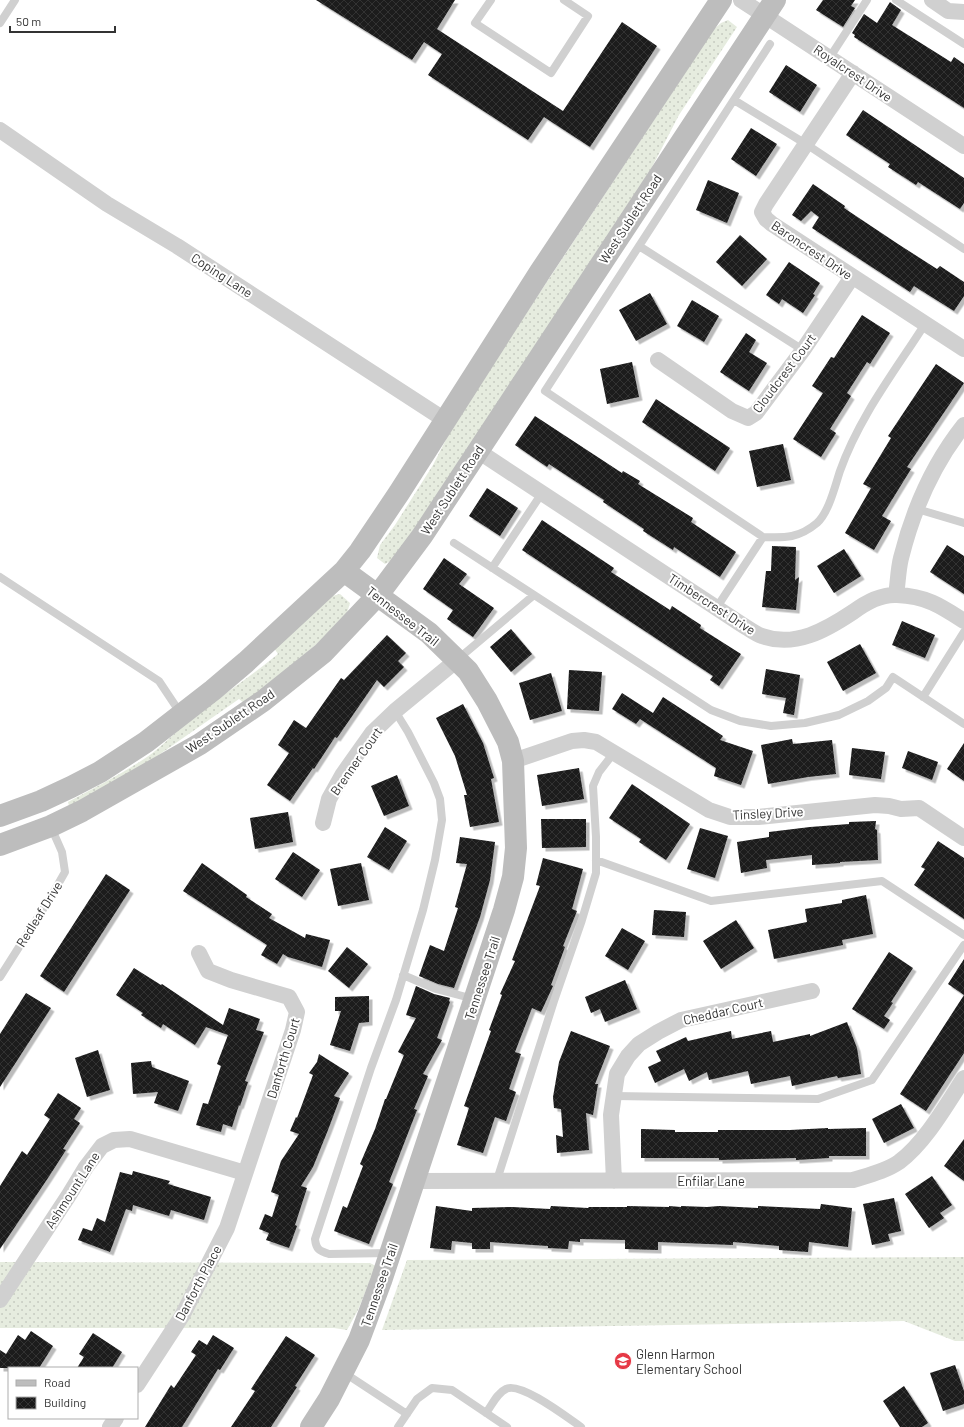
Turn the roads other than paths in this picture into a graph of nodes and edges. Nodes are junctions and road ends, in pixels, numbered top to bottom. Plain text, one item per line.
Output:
1 (15, 0) edge
2 (490, 0) edge
3 (564, 0) edge
4 (721, 0) edge
5 (741, 0) edge
6 (867, 0) edge
7 (896, 0) edge
8 (932, 0) edge
9 (959, 0) edge
10 (964, 5) edge
11 (770, 8) edge
12 (964, 12) edge
13 (0, 23) edge
14 (770, 44) dead end
15 (964, 44) edge
16 (830, 57) junction
17 (853, 73) junction
18 (734, 100) junction
19 (0, 130) edge
20 (806, 144) junction
21 (964, 146) edge
22 (639, 246) junction
23 (964, 249) edge
24 (852, 277) junction
25 (925, 324) junction
26 (964, 349) edge
27 (803, 350) junction
28 (658, 360) dead end
29 (445, 420) junction
30 (964, 425) edge
31 (478, 451) junction
32 (542, 493) junction
33 (917, 509) junction
34 (964, 523) edge
35 (763, 536) junction
36 (454, 543) dead end
37 (492, 568) junction
38 (344, 571) junction
39 (0, 577) edge
40 (378, 595) junction
41 (896, 595) junction
42 (534, 596) junction
43 (717, 607) junction
44 (964, 621) edge
45 (964, 632) edge
46 (457, 660) junction
47 (923, 697) junction
48 (395, 711) junction
49 (181, 715) junction
50 (964, 724) edge
51 (613, 754) junction
52 (513, 761) junction
53 (42, 801) junction
54 (0, 816) edge
55 (323, 823) dead end
56 (51, 826) junction
57 (964, 838) edge
58 (0, 845) edge
59 (596, 860) junction
60 (964, 935) edge
61 (964, 945) edge
62 (199, 953) dead end
63 (1, 973) edge
64 (403, 975) junction
65 (812, 991) dead end
66 (474, 999) junction
67 (964, 1078) edge
68 (614, 1096) junction
69 (245, 1173) junction
70 (497, 1180) junction
71 (414, 1181) junction
72 (614, 1181) junction
73 (390, 1253) junction
74 (0, 1300) edge
75 (343, 1372) junction
76 (138, 1383) edge
77 (486, 1413) junction
78 (407, 1414) junction
79 (311, 1427) edge
80 (398, 1427) edge
81 (507, 1427) edge
82 (581, 1427) edge

1 - 13 lane
2 - 3 lane
4 - 29 main road
5 - 11 street, Royalcrest Drive
6 - 16 lane
7 - 15 lane
8 - 12 street
9 - 10 street
11 - 16 street, Royalcrest Drive
11 - 31 main road, West Sublett Road
14 - 18 lane
16 - 17 street, Royalcrest Drive
17 - 20 street, Baroncrest Drive
17 - 21 street, Royalcrest Drive
18 - 20 lane
18 - 22 lane
19 - 29 street, Coping Lane
20 - 23 lane
20 - 24 street, Baroncrest Drive
22 - 27 lane
22 - 35 lane
24 - 25 street, Baroncrest Drive
24 - 27 street, Cloudcrest Court
25 - 26 street, Baroncrest Drive
25 - 35 lane
27 - 28 street, Cloudcrest Court
29 - 38 main road
30 - 33 street
31 - 32 street, Timbercrest Drive
31 - 40 main road, West Sublett Road
32 - 37 lane
32 - 43 street, Timbercrest Drive
33 - 34 lane
33 - 41 street
35 - 43 lane
36 - 37 lane
37 - 42 lane
38 - 40 main road, Tennessee Trail
38 - 49 main road
39 - 49 lane
40 - 46 main road, Tennessee Trail
40 - 56 main road, West Sublett Road
41 - 43 street, Timbercrest Drive
41 - 44 street, Timbercrest Drive
42 - 46 lane
42 - 47 lane
45 - 47 lane
46 - 48 street, Brenner Court
46 - 52 main road, Tennessee Trail
47 - 50 lane
48 - 55 street, Brenner Court
48 - 64 lane
49 - 53 main road
51 - 52 street, Tinsley Drive
51 - 57 street, Tinsley Drive
51 - 59 lane
52 - 66 main road, Tennessee Trail
53 - 54 main road
53 - 56 main road
56 - 58 main road, West Sublett Road
56 - 63 lane, Redleaf Drive
59 - 60 lane
59 - 70 lane
61 - 68 lane
62 - 69 street, Danforth Court
64 - 66 lane
64 - 73 lane
65 - 68 street, Cheddar Court
66 - 71 main road, Tennessee Trail
67 - 72 street, Enfilar Lane
68 - 72 street, Cheddar Court
69 - 74 street, Ashmount Lane
69 - 76 street, Danforth Place
70 - 71 street, Enfilar Lane
70 - 72 street, Enfilar Lane
71 - 73 main road, Tennessee Trail
73 - 75 main road, Tennessee Trail
75 - 78 lane
75 - 79 main road, Tennessee Trail
77 - 78 lane
77 - 81 lane
77 - 82 lane
78 - 80 lane

